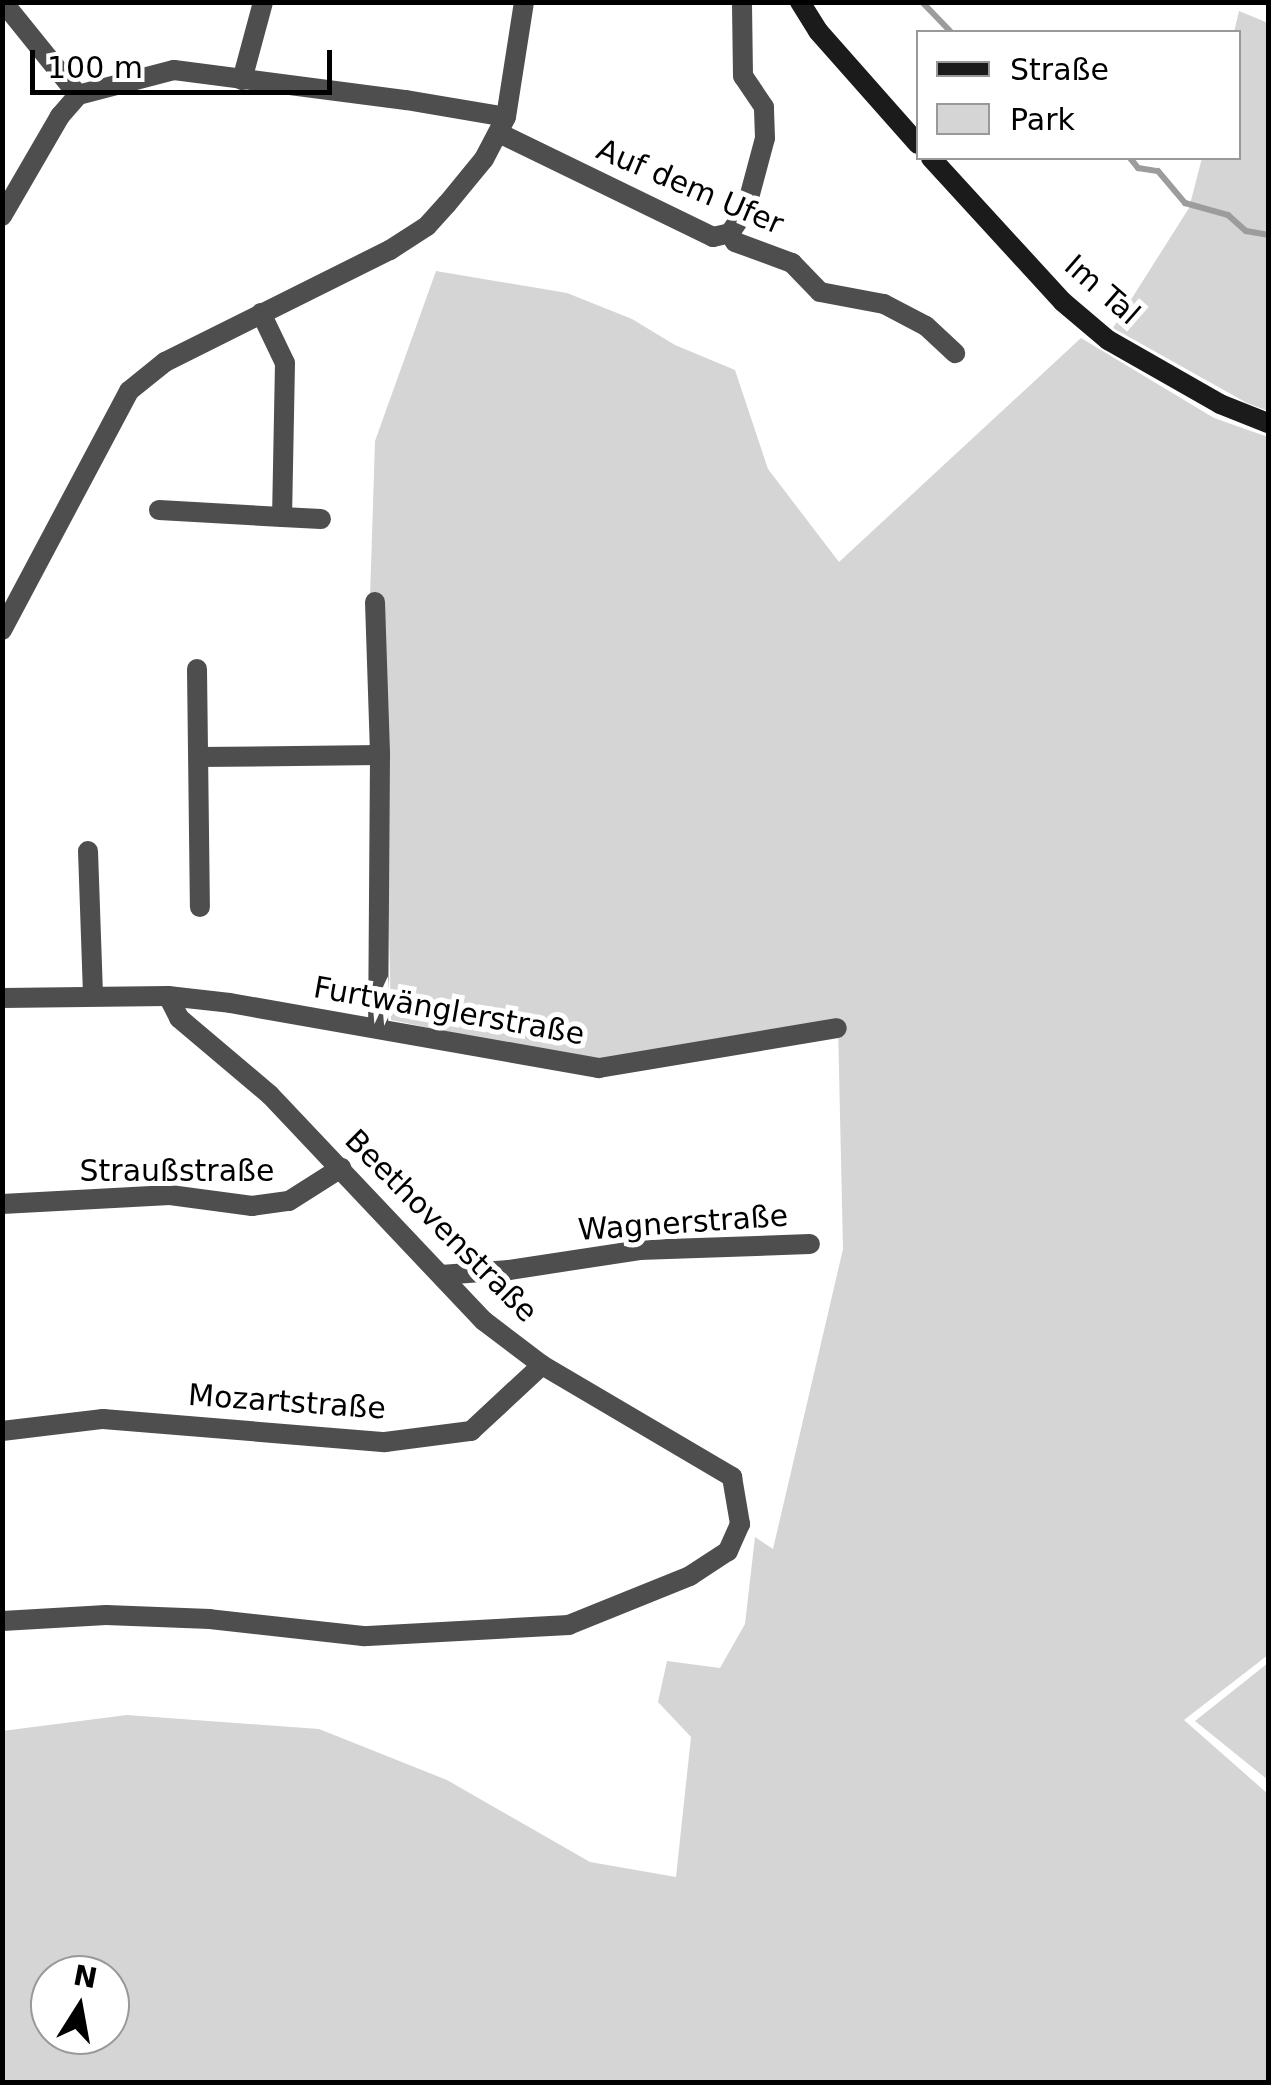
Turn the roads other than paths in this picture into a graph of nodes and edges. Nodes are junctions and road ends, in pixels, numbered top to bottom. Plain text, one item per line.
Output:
1 (3, 2) edge
2 (263, 2) edge
3 (524, 2) edge
4 (742, 2) edge
5 (800, 2) edge
6 (242, 80) junction
7 (78, 95) junction
8 (502, 125) junction
9 (916, 142) edge
10 (933, 160) edge
11 (2, 216) edge
12 (730, 233) junction
13 (261, 313) junction
14 (955, 353) dead end
15 (1268, 422) edge
16 (159, 510) dead end
17 (282, 517) junction
18 (321, 519) dead end
19 (375, 602) dead end
20 (2, 630) edge
21 (197, 669) dead end
22 (380, 755) junction
23 (200, 758) junction
24 (88, 851) dead end
25 (200, 906) dead end
26 (92, 995) junction
27 (168, 996) junction
28 (2, 998) edge
29 (378, 1028) junction
30 (837, 1028) dead end
31 (342, 1168) junction
32 (2, 1204) edge
33 (810, 1244) dead end
34 (441, 1275) junction
35 (542, 1365) junction
36 (2, 1431) edge
37 (2, 1621) edge

1 - 7 street
2 - 6 street
3 - 8 street
4 - 12 street
5 - 9 main road
6 - 7 street, Auf dem Ufer
6 - 8 street, Auf dem Ufer
7 - 11 street
8 - 12 street, Auf dem Ufer
8 - 13 street
10 - 15 main road, Im Tal
12 - 14 street, Auf dem Ufer
13 - 17 street
13 - 20 street
16 - 17 street
17 - 18 street
19 - 22 street
21 - 23 street
22 - 23 street
22 - 29 street
23 - 25 street
24 - 26 street
26 - 27 street
26 - 28 street
27 - 29 street, Furtwänglerstraße
27 - 31 street, Beethovenstraße
29 - 30 street, Furtwänglerstraße
31 - 32 street, Straußstraße
31 - 34 street, Beethovenstraße
33 - 34 street, Wagnerstraße
34 - 35 street, Beethovenstraße
35 - 36 street, Mozartstraße
35 - 37 street, Beethovenstraße

